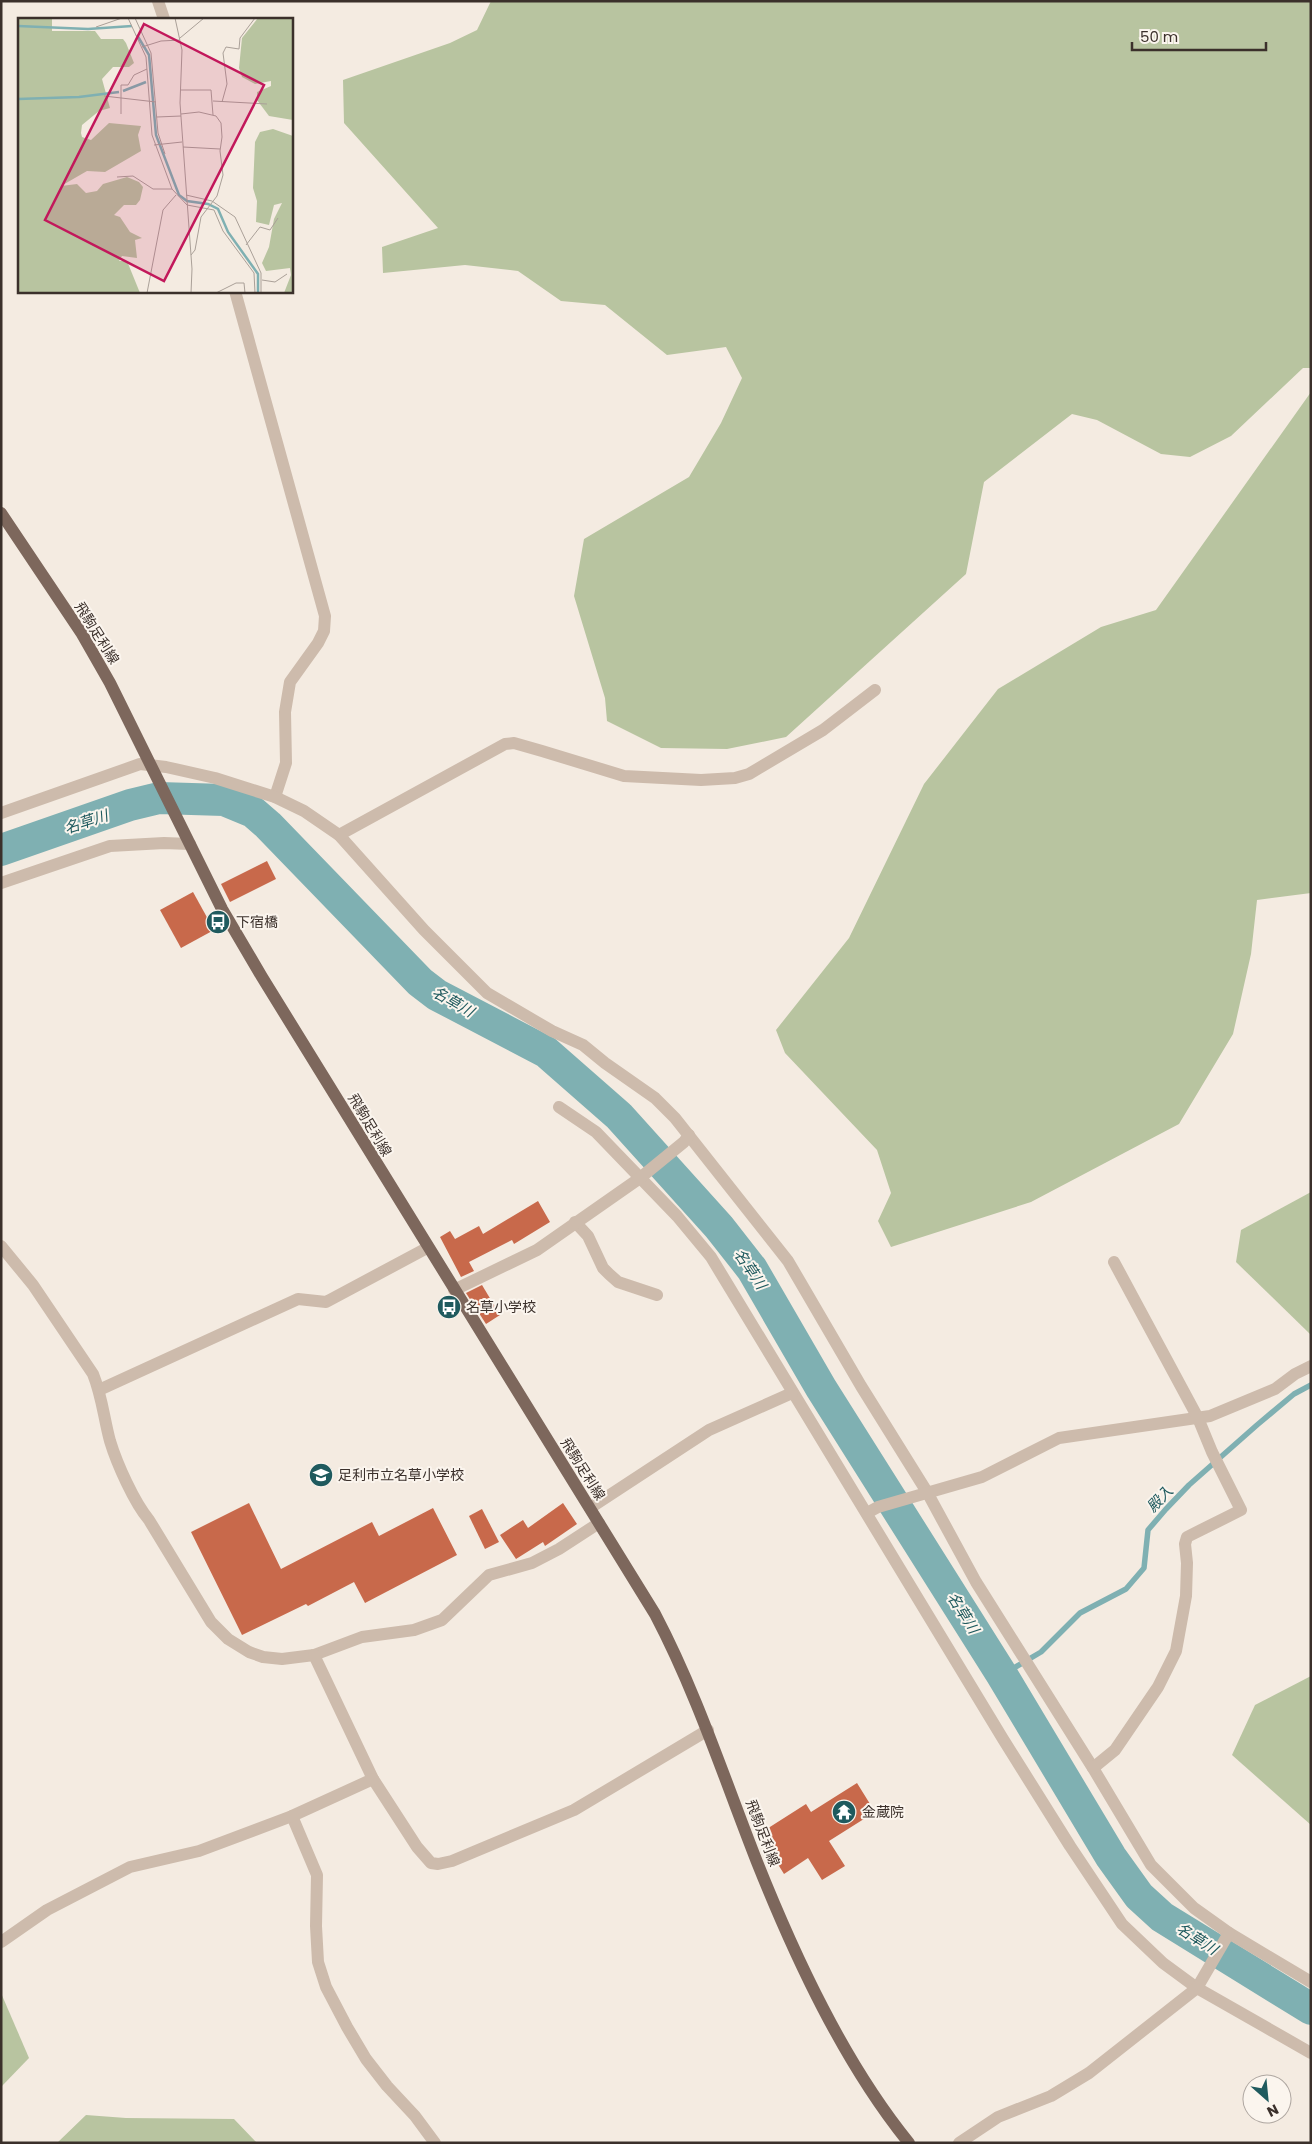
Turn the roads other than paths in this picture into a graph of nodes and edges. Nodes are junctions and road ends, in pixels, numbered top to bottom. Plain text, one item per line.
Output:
1 (158, 1) edge
2 (164, 18) edge
3 (236, 292) edge
4 (1, 513) edge
5 (875, 690) dead end
6 (153, 770) junction
7 (274, 797) junction
8 (1, 813) edge
9 (338, 835) junction
10 (187, 839) junction
11 (1, 884) edge
12 (559, 1106) dead end
13 (687, 1139) junction
14 (644, 1175) junction
15 (575, 1222) junction
16 (1, 1246) edge
17 (427, 1248) junction
18 (1114, 1262) dead end
19 (454, 1290) junction
20 (657, 1295) dead end
21 (1311, 1366) edge
22 (99, 1390) junction
23 (792, 1393) junction
24 (1198, 1418) junction
25 (921, 1495) junction
26 (590, 1508) junction
27 (873, 1510) junction
28 (599, 1523) junction
29 (314, 1655) junction
30 (708, 1730) junction
31 (1093, 1768) junction
32 (373, 1779) junction
33 (292, 1816) junction
34 (1228, 1935) junction
35 (1, 1942) edge
36 (1311, 1982) edge
37 (1199, 1985) junction
38 (1311, 2053) edge
39 (435, 2143) edge
40 (909, 2143) edge
41 (958, 2143) edge

1 - 2 street
3 - 7 street
4 - 6 main road, 飛駒足利線
5 - 9 street
6 - 7 street
6 - 8 street
6 - 10 main road
7 - 9 street
9 - 13 street
10 - 11 street
10 - 17 main road, 飛駒足利線
12 - 14 street
13 - 14 street
13 - 25 street
14 - 15 street
14 - 23 street
15 - 19 street
15 - 20 street
16 - 22 street
17 - 19 main road, 飛駒足利線
17 - 22 street
18 - 24 street
19 - 26 main road, 飛駒足利線
21 - 24 street
22 - 29 street
23 - 26 street
23 - 27 street
24 - 25 street
24 - 31 street
25 - 27 street
25 - 31 street
26 - 28 main road, 飛駒足利線
27 - 37 street
28 - 29 street
28 - 30 main road, 飛駒足利線
29 - 32 street
30 - 32 street
30 - 40 main road, 飛駒足利線
31 - 34 street
32 - 33 street
33 - 35 street
33 - 39 street
34 - 36 street
34 - 37 street
37 - 38 street
37 - 41 street

